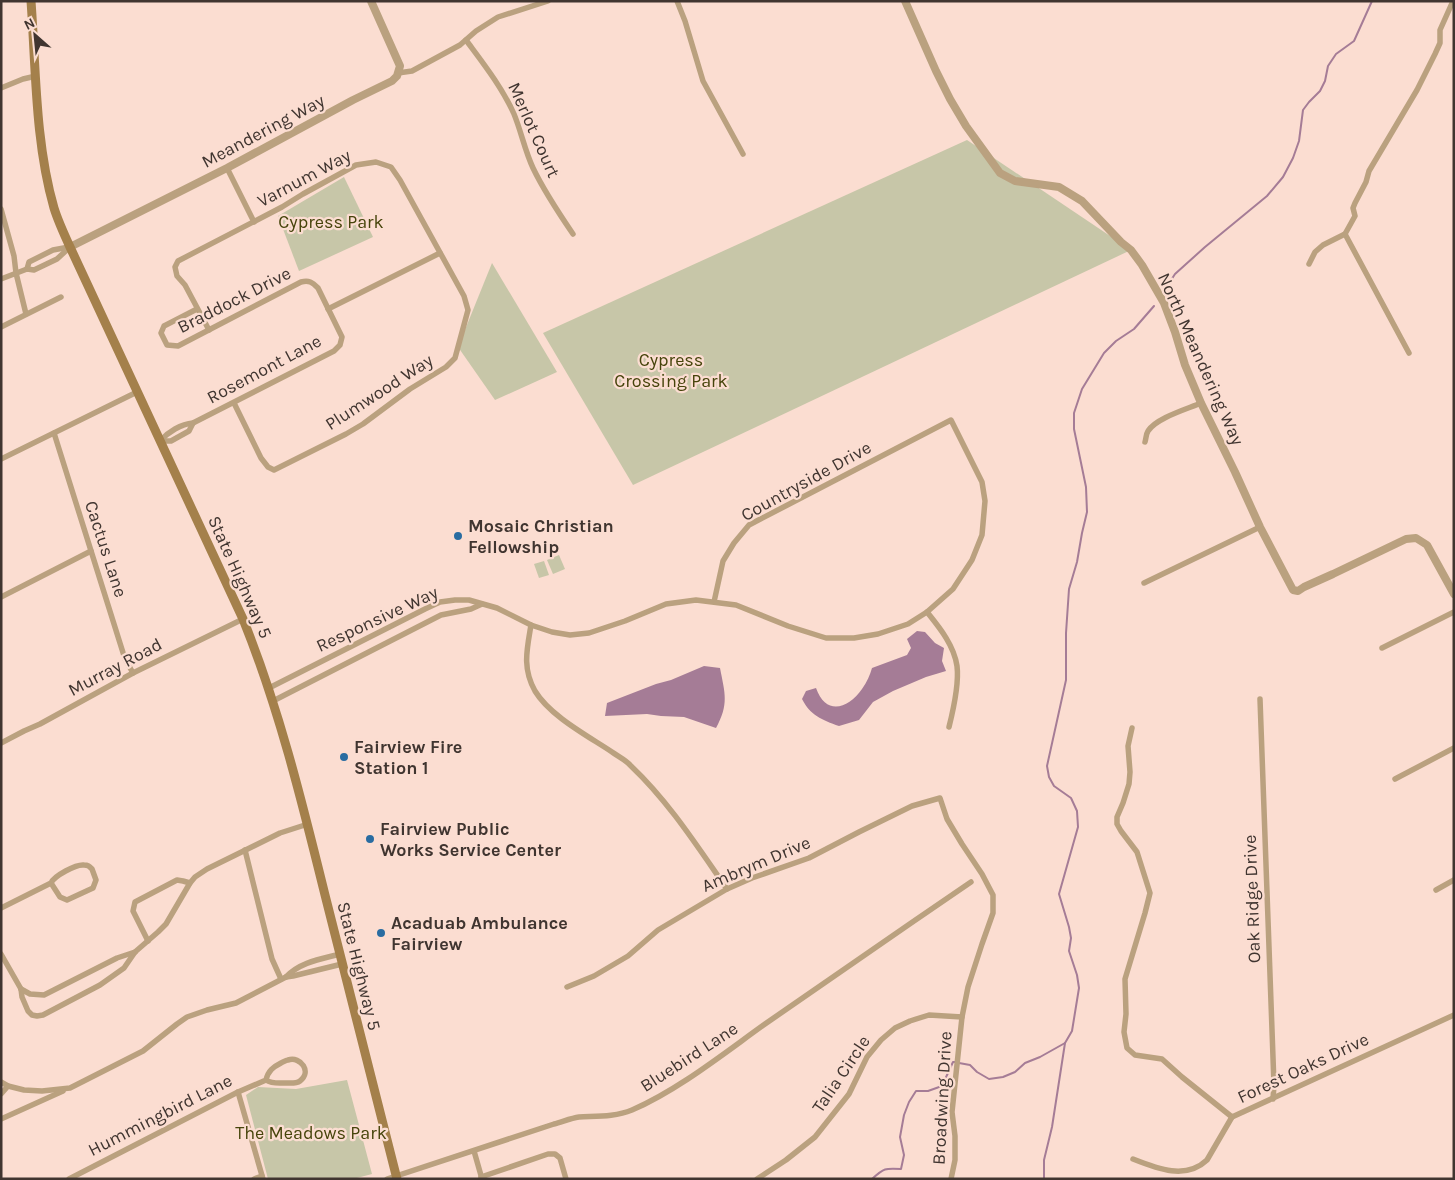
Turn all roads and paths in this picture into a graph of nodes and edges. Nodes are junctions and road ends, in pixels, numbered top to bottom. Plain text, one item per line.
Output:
1 (31, 1) edge
2 (371, 1) edge
3 (548, 1) edge
4 (677, 1) edge
5 (904, 1) edge
6 (1453, 1) edge
7 (466, 40) junction
8 (398, 73) junction
9 (36, 76) junction
10 (1, 88) edge
11 (743, 154) dead end
12 (227, 168) junction
13 (1, 210) edge
14 (254, 222) junction
15 (573, 234) dead end
16 (1345, 234) junction
17 (70, 247) junction
18 (440, 253) junction
19 (1309, 264) dead end
20 (27, 269) junction
21 (16, 273) junction
22 (1, 279) edge
23 (61, 297) dead end
24 (197, 309) junction
25 (328, 309) junction
26 (26, 314) junction
27 (1, 327) edge
28 (209, 330) junction
29 (1409, 353) dead end
30 (137, 392) junction
31 (234, 403) junction
32 (1201, 403) junction
33 (54, 433) junction
34 (160, 441) junction
35 (1145, 442) dead end
36 (1, 460) edge
37 (1260, 527) junction
38 (91, 551) junction
39 (1144, 583) dead end
40 (1454, 594) edge
41 (1, 597) edge
42 (714, 602) junction
43 (482, 604) junction
44 (927, 612) junction
45 (1454, 612) edge
46 (243, 619) junction
47 (531, 625) junction
48 (1382, 648) dead end
49 (133, 673) junction
50 (269, 688) junction
51 (1260, 699) dead end
52 (273, 701) junction
53 (949, 727) dead end
54 (1132, 728) dead end
55 (1, 744) edge
56 (1454, 748) edge
57 (1395, 778) dead end
58 (940, 798) joint
59 (308, 824) junction
60 (245, 850) junction
61 (1454, 880) edge
62 (971, 882) dead end
63 (51, 883) junction
64 (190, 883) junction
65 (727, 889) junction
66 (1436, 890) dead end
67 (1, 908) edge
68 (148, 942) junction
69 (135, 952) junction
70 (1, 954) edge
71 (340, 954) junction
72 (342, 964) junction
73 (283, 978) junction
74 (567, 987) dead end
75 (21, 989) junction
76 (1454, 1014) edge
77 (962, 1017) junction
78 (266, 1080) junction
79 (1, 1082) edge
80 (8, 1086) junction
81 (70, 1088) junction
82 (238, 1092) junction
83 (1, 1094) edge
84 (1272, 1099) junction
85 (1232, 1117) junction
86 (1, 1118) edge
87 (474, 1151) junction
88 (1133, 1159) dead end
89 (263, 1177) edge
90 (393, 1178) edge
91 (482, 1178) edge
92 (69, 1179) edge
93 (254, 1179) edge
94 (566, 1179) edge
95 (758, 1179) edge
96 (951, 1179) edge

1 - 9 main road, State Highway 5
2 - 8 street
3 - 7 street
4 - 11 street
5 - 32 street, North Meandering Way
6 - 16 street
7 - 8 street
7 - 15 street, Merlot Court
8 - 12 street, Meandering Way
9 - 10 street
9 - 17 main road, State Highway 5
12 - 14 street
12 - 17 street, Meandering Way
13 - 21 street
14 - 18 street, Varnum Way
14 - 24 street, Varnum Way
16 - 19 street
16 - 29 street
17 - 20 street
17 - 20 street
17 - 30 main road, State Highway 5
18 - 25 street
18 - 31 street, Plumwood Way
20 - 21 street
21 - 22 street
21 - 26 street
23 - 26 street
24 - 28 street
24 - 28 street, Braddock Drive
25 - 28 street, Braddock Drive
25 - 31 street, Rosemont Lane
26 - 27 street
30 - 33 street
30 - 34 main road, State Highway 5
31 - 34 street, Rosemont Lane
32 - 35 street
32 - 37 street, North Meandering Way
33 - 36 street
33 - 38 street, Cactus Lane
34 - 46 main road, State Highway 5
37 - 39 street
37 - 40 street, North Meandering Way
38 - 41 street
38 - 49 street, Cactus Lane
42 - 44 street
42 - 44 street, Countryside Drive
42 - 47 street
43 - 47 street
43 - 50 street, Responsive Way
43 - 52 street, Responsive Way
44 - 53 street
45 - 48 street
46 - 49 street, Murray Road
46 - 50 main road, State Highway 5
47 - 65 street
49 - 55 street, Murray Road
50 - 52 main road, State Highway 5
51 - 84 street, Oak Ridge Drive
52 - 59 main road, State Highway 5
54 - 85 street, Forest Oaks Drive
56 - 57 street
58 - 65 street, Ambrym Drive
58 - 77 street, Broadwing Drive
59 - 60 street
59 - 71 main road, State Highway 5
60 - 64 street
60 - 73 street
61 - 66 street
62 - 87 street, Bluebird Lane
63 - 63 street
63 - 67 street
64 - 68 street
64 - 68 street
65 - 74 street, Ambrym Drive
68 - 69 street
69 - 75 street
69 - 75 street
70 - 75 street
71 - 72 main road, State Highway 5
71 - 73 street
72 - 73 street
72 - 90 main road, State Highway 5
73 - 81 street
76 - 84 street, Forest Oaks Drive
77 - 95 street, Talia Circle
77 - 96 street, Broadwing Drive
78 - 78 street, Hummingbird Lane
78 - 82 street, Hummingbird Lane
79 - 80 street
80 - 81 street
80 - 83 street
81 - 86 street
82 - 89 street
82 - 92 street, Hummingbird Lane
84 - 85 street, Forest Oaks Drive
85 - 88 street
87 - 90 street, Bluebird Lane
87 - 91 street
89 - 93 street
91 - 94 street

